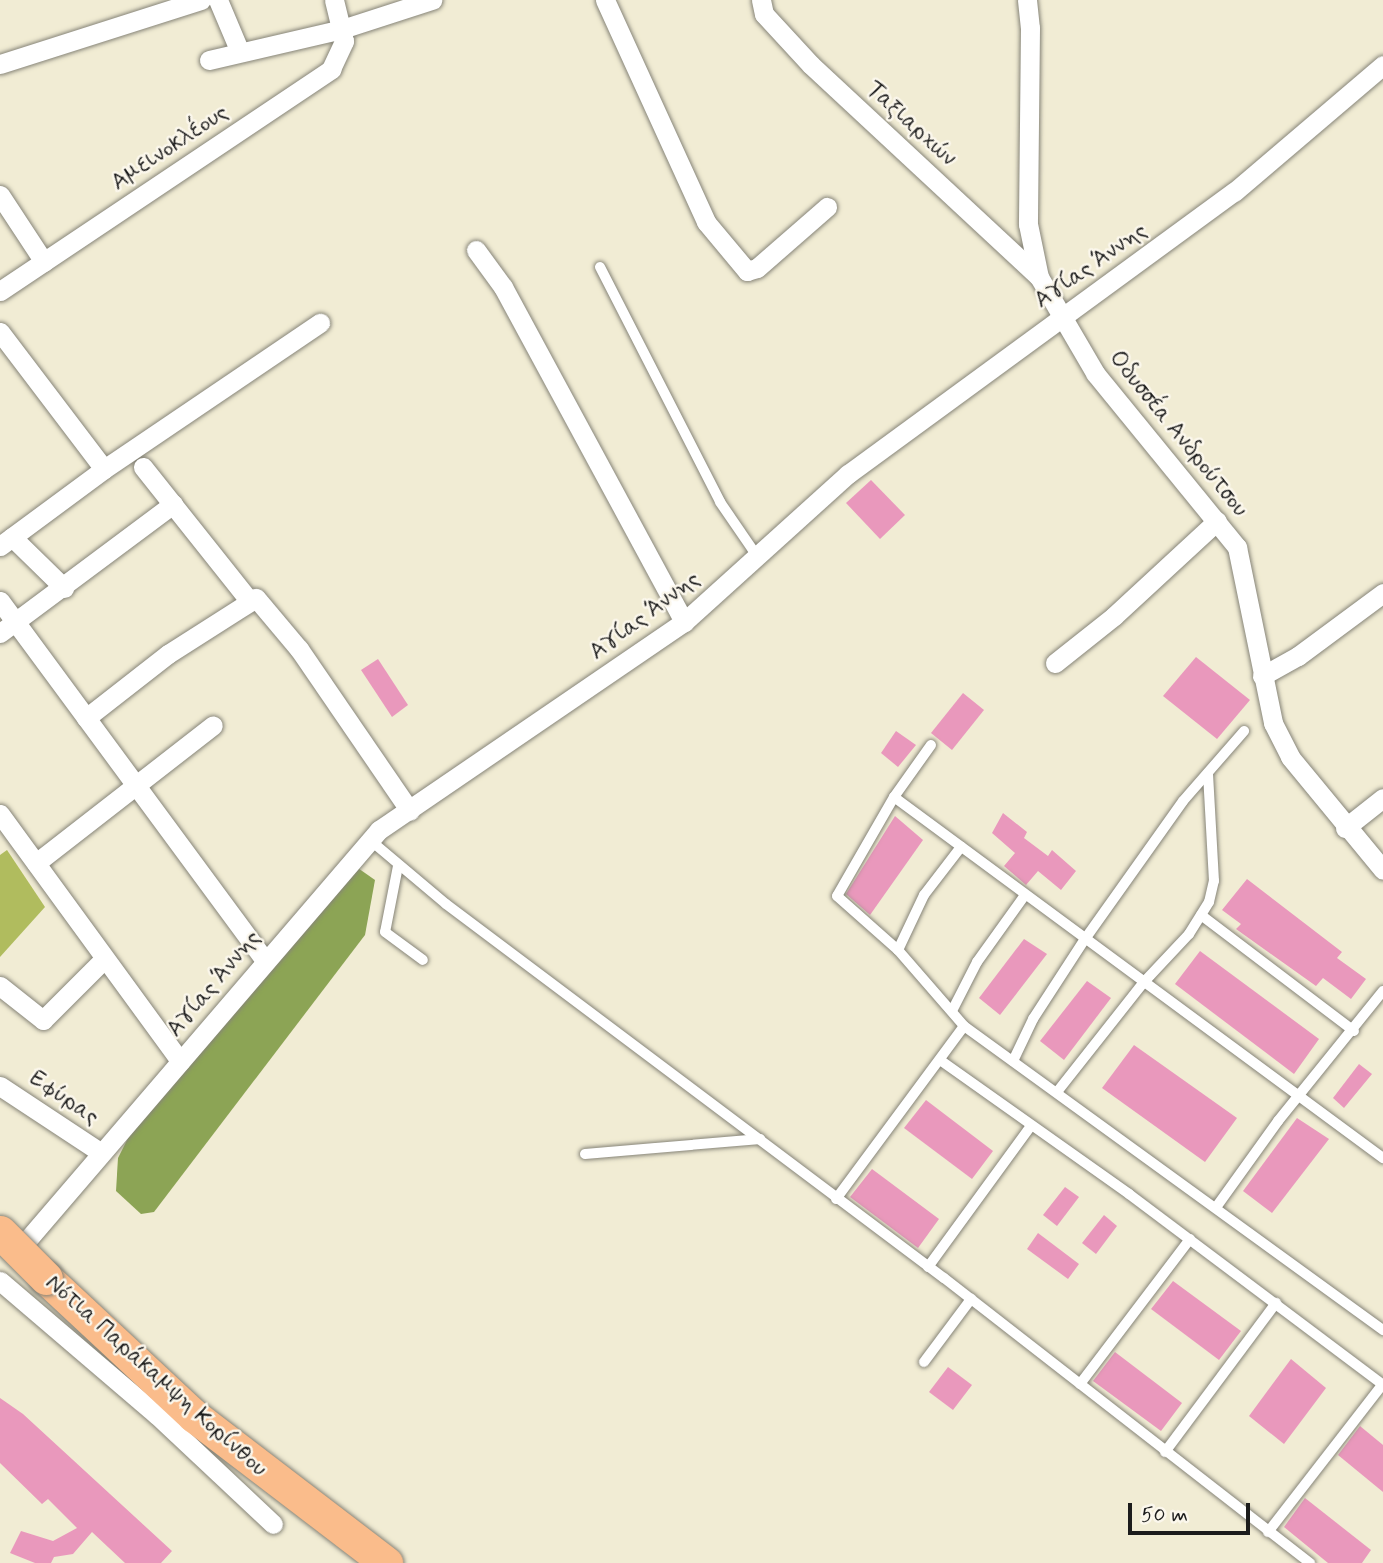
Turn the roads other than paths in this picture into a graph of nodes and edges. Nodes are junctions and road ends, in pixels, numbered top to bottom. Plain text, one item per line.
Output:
1 (201, 0) edge
2 (218, 0) edge
3 (334, 0) edge
4 (432, 0) edge
5 (605, 0) edge
6 (761, 0) edge
7 (1027, 0) edge
8 (342, 29) junction
9 (240, 52) junction
10 (209, 60) dead end
11 (0, 64) edge
12 (1383, 65) edge
13 (0, 195) edge
14 (827, 207) dead end
15 (476, 250) dead end
16 (44, 262) junction
17 (600, 267) dead end
18 (1039, 277) junction
19 (0, 291) edge
20 (1059, 318) junction
21 (320, 323) dead end
22 (0, 332) edge
23 (144, 467) dead end
24 (104, 469) junction
25 (173, 504) junction
26 (1217, 521) junction
27 (6, 541) edge
28 (757, 556) junction
29 (64, 588) junction
30 (1383, 593) edge
31 (248, 599) junction
32 (0, 601) edge
33 (684, 622) junction
34 (8, 628) edge
35 (1055, 663) dead end
36 (1262, 676) junction
37 (86, 718) junction
38 (213, 725) dead end
39 (1244, 731) dead end
40 (931, 745) dead end
41 (1208, 773) junction
42 (135, 786) junction
43 (894, 797) junction
44 (1383, 798) edge
45 (410, 811) junction
46 (0, 814) edge
47 (1345, 828) junction
48 (369, 839) junction
49 (961, 847) junction
50 (36, 863) junction
51 (398, 866) junction
52 (1383, 870) edge
53 (1025, 895) junction
54 (1202, 915) junction
55 (1085, 939) junction
56 (898, 950) junction
57 (104, 960) junction
58 (423, 960) dead end
59 (265, 961) junction
60 (1144, 982) junction
61 (0, 985) edge
62 (1383, 991) edge
63 (953, 1009) junction
64 (964, 1026) junction
65 (1354, 1031) junction
66 (940, 1060) junction
67 (180, 1061) junction
68 (1013, 1061) junction
69 (0, 1086) edge
70 (1057, 1092) junction
71 (1300, 1096) junction
72 (1031, 1126) junction
73 (760, 1139) junction
74 (100, 1152) junction
75 (585, 1154) dead end
76 (1383, 1158) edge
77 (836, 1199) junction
78 (1217, 1206) junction
79 (15, 1235) edge
80 (1190, 1239) junction
81 (928, 1267) junction
82 (1, 1274) edge
83 (971, 1299) junction
84 (1276, 1303) junction
85 (1383, 1330) edge
86 (924, 1362) dead end
87 (1080, 1384) junction
88 (1382, 1385) edge
89 (1165, 1452) junction
90 (273, 1524) dead end
91 (1269, 1532) junction
92 (386, 1563) edge
93 (1310, 1563) edge

1 - 11 street
2 - 9 street
3 - 8 street
4 - 8 street
5 - 14 street
6 - 18 street, Ταξιαρχών
7 - 18 street, Οδυσσέα Ανδρούτσου
8 - 9 street
8 - 16 street, Αμεινοκλέους
9 - 10 street
12 - 20 street, Αγίας Άννης
13 - 16 street
15 - 33 street
16 - 19 street, Αμεινοκλέους
17 - 28 lane
18 - 20 street, Οδυσσέα Ανδρούτσου
20 - 26 street, Οδυσσέα Ανδρούτσου
20 - 28 street, Αγίας Άννης
21 - 24 street
22 - 24 street
23 - 25 street
24 - 27 street
25 - 29 street
25 - 31 street
26 - 35 street
26 - 36 street, Οδυσσέα Ανδρούτσου
27 - 29 street
28 - 33 street, Αγίας Άννης
29 - 34 street
30 - 36 street
31 - 37 street
31 - 45 street
32 - 34 street
33 - 45 street, Αγίας Άννης
34 - 37 street
36 - 47 street, Οδυσσέα Ανδρούτσου
37 - 42 street
38 - 42 street
39 - 41 lane
40 - 43 lane
41 - 54 lane
41 - 55 lane
42 - 50 street
42 - 59 street
43 - 49 lane
43 - 56 lane
44 - 47 street
45 - 48 street, Αγίας Άννης
46 - 50 street
47 - 52 street, Οδυσσέα Ανδρούτσου
48 - 51 lane
48 - 59 street, Αγίας Άννης
49 - 53 lane
49 - 56 lane
50 - 57 street
51 - 58 lane
51 - 73 lane
53 - 55 lane
53 - 63 lane
54 - 60 lane
54 - 65 lane
55 - 60 lane
55 - 68 lane
56 - 63 lane
57 - 61 street
57 - 67 street
59 - 67 street, Αγίας Άννης
60 - 70 lane
60 - 71 lane
62 - 65 lane
63 - 64 lane
64 - 66 lane
64 - 68 lane
65 - 71 lane
66 - 72 lane
66 - 77 lane
67 - 74 street, Αγίας Άννης
68 - 70 lane
69 - 74 street, Εφύρας
70 - 78 lane
71 - 76 lane
71 - 78 lane
72 - 80 lane
72 - 81 lane
73 - 75 lane
73 - 77 lane
74 - 79 street, Αγίας Άννης
77 - 81 lane
78 - 85 lane
79 - 92 highway, Νότια Παράκαμψη Κορίνθου, bridge
80 - 84 lane
80 - 87 lane
81 - 83 lane
82 - 90 street
83 - 86 lane
83 - 87 lane
84 - 88 lane
84 - 89 lane
87 - 89 lane
88 - 91 lane
89 - 91 lane
91 - 93 lane

